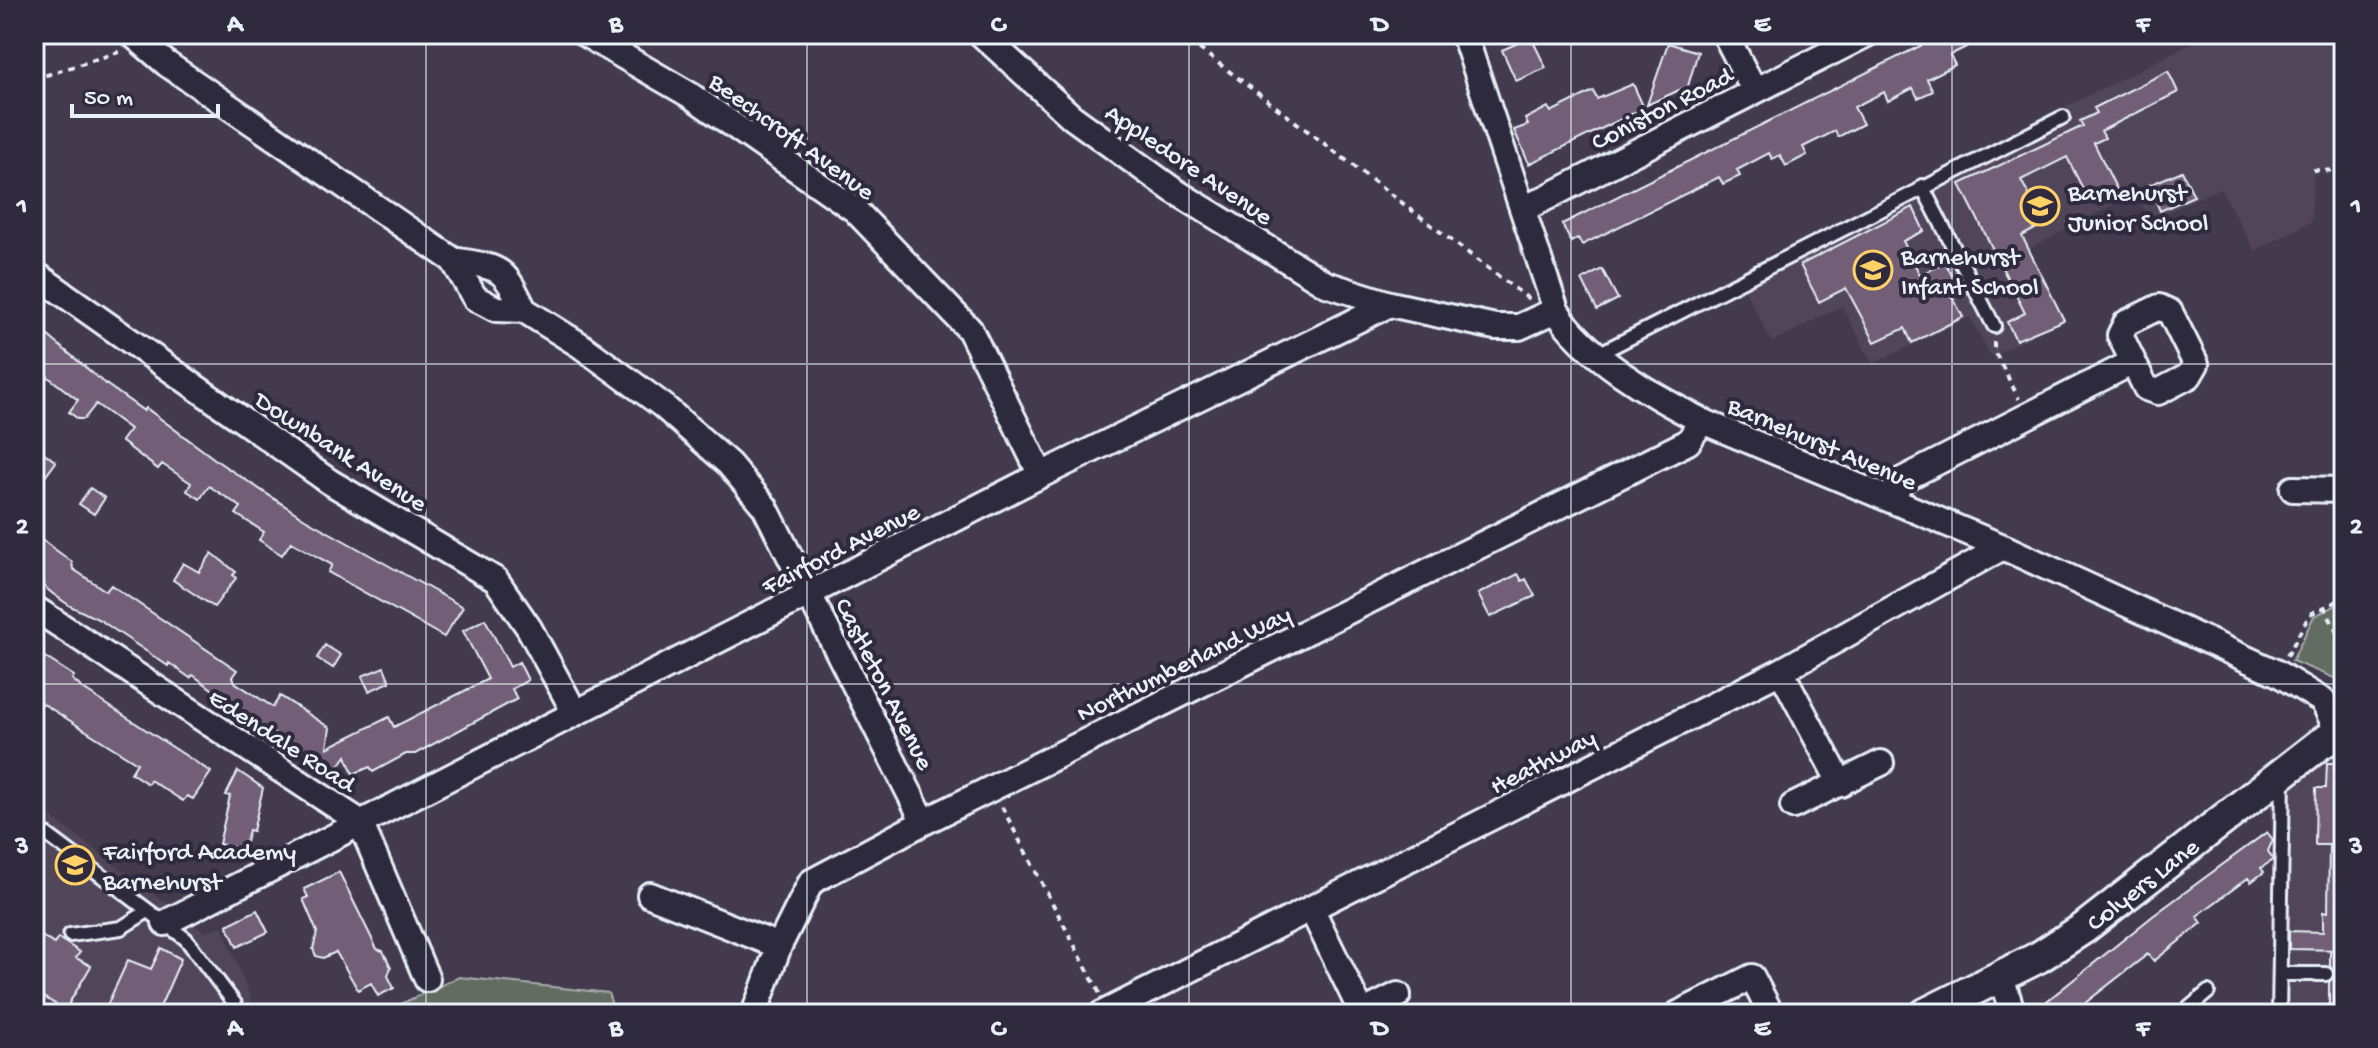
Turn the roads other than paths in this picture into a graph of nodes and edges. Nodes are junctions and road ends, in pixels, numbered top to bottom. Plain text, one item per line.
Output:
1 (585, 34) edge
2 (981, 34) edge
3 (1464, 34) edge
4 (1725, 34) edge
5 (1867, 34) edge
6 (138, 39) edge
7 (1754, 90) junction
8 (2063, 117) dead end
9 (1922, 186) junction
10 (1524, 209) junction
11 (453, 260) junction
12 (34, 273) edge
13 (1390, 304) junction
14 (524, 310) junction
15 (1552, 312) junction
16 (1994, 326) road end
17 (1598, 354) junction
18 (2133, 362) dead end
19 (1702, 421) junction
20 (1041, 475) junction
21 (2293, 489) dead end
22 (2344, 490) edge
23 (1891, 500) junction
24 (2003, 547) junction
25 (810, 594) junction
26 (34, 608) edge
27 (1781, 671) junction
28 (575, 713) junction
29 (2341, 731) edge
30 (1881, 763) dead end
31 (2283, 774) junction
32 (1841, 784) junction
33 (1793, 806) dead end
34 (360, 822) junction
35 (924, 822) junction
36 (34, 825) edge
37 (650, 895) dead end
38 (1311, 908) junction
39 (156, 917) junction
40 (70, 935) dead end
41 (779, 946) junction
42 (2280, 974) junction
43 (2326, 974) dead end
44 (2001, 977) junction
45 (427, 979) dead end
46 (2208, 992) dead end
47 (1398, 995) dead end
48 (1107, 1013) edge
49 (238, 1014) edge
50 (754, 1014) edge
51 (1361, 1014) edge
52 (1678, 1014) edge
53 (1771, 1014) edge
54 (1925, 1014) edge
55 (2013, 1014) edge
56 (2182, 1014) edge
57 (2279, 1014) edge

1 - 20 street, Beechcroft Avenue
2 - 13 street, Appledore Avenue
3 - 10 street, Barnehurst Avenue
4 - 7 street
5 - 7 street, Coniston Road
6 - 11 street, Castleton Avenue
7 - 10 street, Coniston Road
8 - 9 lane
9 - 16 lane
9 - 17 lane
10 - 15 street, Barnehurst Avenue
11 - 14 street, Castleton Avenue
11 - 14 street, Castleton Avenue
12 - 28 street, Downbank Avenue
13 - 15 street
13 - 20 street, Fairford Avenue
14 - 25 street, Castleton Avenue
15 - 17 street, Barnehurst Avenue
17 - 19 street, Barnehurst Avenue
18 - 23 street
19 - 23 street, Barnehurst Avenue
19 - 35 street, Northumberland Way
20 - 25 street, Fairford Avenue
21 - 22 street
23 - 24 street, Barnehurst Avenue
24 - 27 street, Heathway
24 - 29 street, Barnehurst Avenue
25 - 28 street, Fairford Avenue
25 - 35 street, Castleton Avenue
26 - 34 street, Edendale Road
27 - 32 street
27 - 38 street, Heathway
28 - 34 street, Fairford Avenue
29 - 31 street, Colyers Lane
30 - 32 street
31 - 42 lane
31 - 44 street, Colyers Lane
32 - 33 street
34 - 39 street, Fairford Avenue
34 - 45 street, Edendale Road
35 - 41 street, Northumberland Way
36 - 39 lane
37 - 41 street
38 - 48 street, Heathway
38 - 51 street
39 - 40 lane
39 - 49 lane
41 - 50 street, Northumberland Way
42 - 43 lane
42 - 57 lane
44 - 54 street, Colyers Lane
44 - 55 street
46 - 56 lane
47 - 51 street
52 - 53 street

